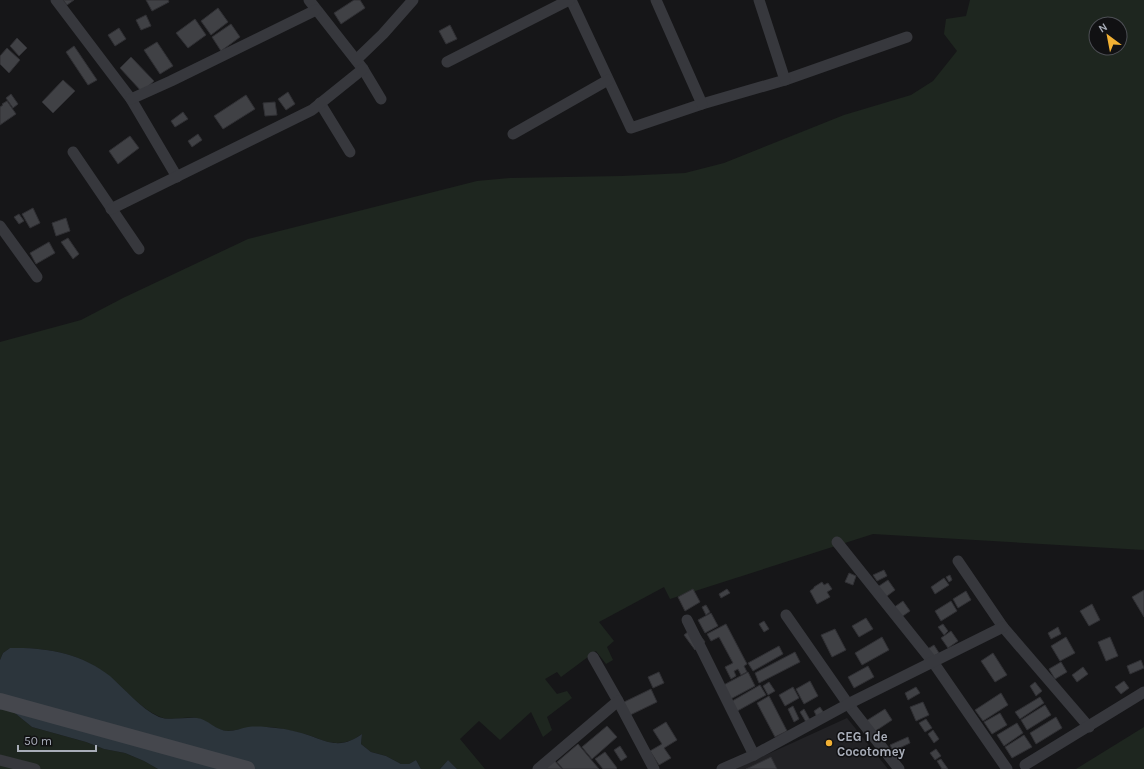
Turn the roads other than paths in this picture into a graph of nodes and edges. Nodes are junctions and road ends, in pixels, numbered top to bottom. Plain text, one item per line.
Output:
1 (56, 0) edge
2 (309, 0) edge
3 (413, 0) edge
4 (570, 0) edge
5 (656, 0) edge
6 (759, 0) edge
7 (316, 10) junction
8 (907, 36) dead end
9 (447, 62) dead end
10 (360, 64) junction
11 (608, 80) junction
12 (785, 80) junction
13 (131, 99) junction
14 (381, 99) dead end
15 (320, 103) junction
16 (702, 104) junction
17 (513, 134) dead end
18 (73, 152) dead end
19 (350, 152) dead end
20 (177, 177) junction
21 (111, 209) junction
22 (0, 226) edge
23 (139, 249) dead end
24 (37, 277) dead end
25 (837, 542) dead end
26 (958, 560) dead end
27 (786, 615) dead end
28 (687, 620) dead end
29 (1003, 627) junction
30 (593, 657) dead end
31 (933, 662) junction
32 (1144, 692) edge
33 (0, 701) edge
34 (618, 701) junction
35 (848, 704) junction
36 (1089, 727) junction
37 (754, 755) junction
38 (0, 760) edge
39 (1024, 768) edge
40 (35, 769) edge
41 (247, 769) edge
42 (538, 769) edge
43 (654, 769) edge
44 (722, 769) edge
45 (899, 769) edge
46 (1007, 769) edge

1 - 13 street
2 - 7 street
3 - 10 street
4 - 9 street
4 - 11 street
5 - 16 street
6 - 12 street
7 - 10 street
7 - 13 street
8 - 12 street
10 - 14 street
10 - 15 street
11 - 16 street
11 - 17 street
12 - 16 street
13 - 20 street
15 - 19 street
15 - 20 street
18 - 21 street
20 - 21 street
21 - 23 street
22 - 24 street
25 - 31 street
26 - 29 street
27 - 35 street
28 - 37 street
29 - 31 street
29 - 36 street
30 - 34 street
31 - 35 street
31 - 46 street
32 - 36 street
33 - 41 main road
34 - 42 street
34 - 43 street
35 - 37 street
35 - 45 street
36 - 39 street
37 - 44 street
38 - 40 street

